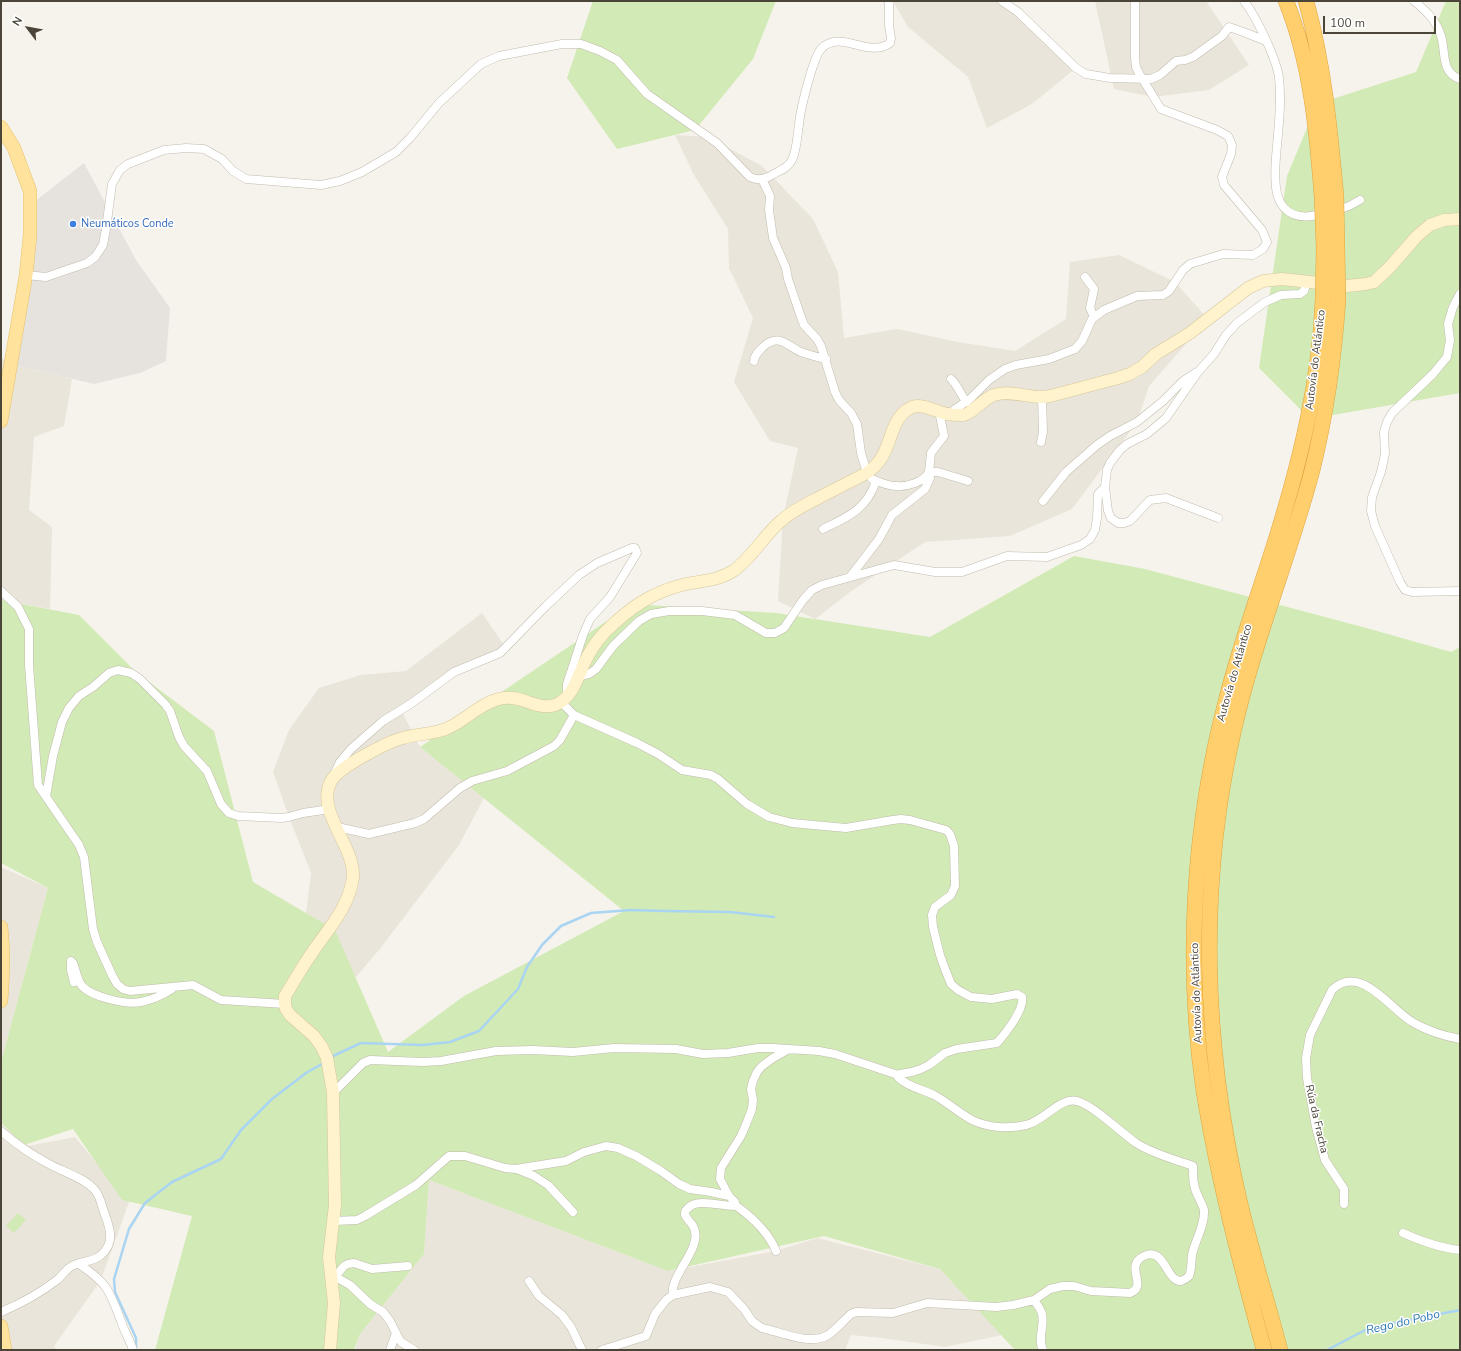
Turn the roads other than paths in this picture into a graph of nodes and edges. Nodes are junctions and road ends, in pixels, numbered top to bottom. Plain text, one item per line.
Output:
1 (889, 1) edge
2 (1002, 1) edge
3 (1135, 1) edge
4 (1244, 1) edge
5 (1286, 1) edge
6 (1306, 1) edge
7 (1414, 1) edge
8 (1266, 41) junction
9 (1142, 78) junction
10 (1460, 79) edge
11 (1, 128) edge
12 (762, 180) junction
13 (1329, 197) junction
14 (1360, 200) dead end
15 (1460, 219) edge
16 (26, 275) junction
17 (1085, 277) dead end
18 (1307, 281) junction
19 (1460, 294) edge
20 (1330, 299) junction
21 (1094, 317) junction
22 (826, 359) junction
23 (754, 361) dead end
24 (6, 363) edge
25 (1198, 372) junction
26 (951, 379) dead end
27 (1042, 397) junction
28 (967, 402) junction
29 (943, 413) junction
30 (1, 421) edge
31 (1040, 442) dead end
32 (929, 472) junction
33 (869, 476) junction
34 (968, 481) dead end
35 (1105, 487) junction
36 (1043, 501) dead end
37 (1218, 518) dead end
38 (823, 529) dead end
39 (850, 577) junction
40 (1, 591) edge
41 (1460, 591) edge
42 (578, 677) junction
43 (564, 699) junction
44 (574, 715) junction
45 (334, 777) junction
46 (46, 796) junction
47 (330, 809) junction
48 (337, 827) junction
49 (1, 928) edge
50 (74, 982) dead end
51 (174, 988) junction
52 (1, 1001) edge
53 (285, 1004) junction
54 (1460, 1039) edge
55 (787, 1050) junction
56 (898, 1075) junction
57 (333, 1092) junction
58 (1, 1131) edge
59 (516, 1169) junction
60 (729, 1196) junction
61 (1344, 1204) dead end
62 (734, 1205) junction
63 (572, 1212) dead end
64 (334, 1221) junction
65 (1403, 1233) dead end
66 (1460, 1250) edge
67 (776, 1251) dead end
68 (79, 1264) junction
69 (408, 1266) dead end
70 (333, 1276) junction
71 (529, 1281) dead end
72 (673, 1295) junction
73 (1034, 1300) junction
74 (1, 1312) edge
75 (1, 1326) edge
76 (396, 1333) junction
77 (5, 1350) edge
78 (133, 1350) edge
79 (330, 1350) edge
80 (390, 1350) edge
81 (414, 1350) edge
82 (582, 1350) edge
83 (602, 1350) edge
84 (1043, 1350) edge
85 (1264, 1350) edge
86 (1280, 1350) edge

1 - 12 street
2 - 9 street
3 - 9 street
4 - 8 street
5 - 13 highway, Autovía do Atlántico
6 - 13 highway, Autovía do Atlántico
7 - 10 street
8 - 9 street
8 - 14 street
9 - 21 street
11 - 16 main road
12 - 16 street
12 - 22 street
13 - 20 highway, Autovía do Atlántico, bridge
15 - 18 street
16 - 24 main road
17 - 21 street
18 - 25 street
18 - 27 street
19 - 41 street
20 - 85 highway, Autovía do Atlántico
20 - 86 highway, Autovía do Atlántico
21 - 28 street
22 - 23 street
22 - 33 street
24 - 30 main road
25 - 35 street
25 - 36 street
26 - 28 street
27 - 29 street
27 - 31 street
28 - 29 street
29 - 32 street
29 - 33 street
32 - 33 street
32 - 34 street
32 - 39 street
33 - 38 street
33 - 42 street
35 - 37 street
35 - 39 street
39 - 42 street
40 - 46 street
42 - 43 street
43 - 44 street
43 - 45 street
43 - 45 street
44 - 48 street
44 - 56 street
45 - 47 street
46 - 47 street
46 - 51 street
47 - 48 street
48 - 53 street
49 - 52 main road
50 - 51 street
51 - 53 street
53 - 57 street
54 - 61 street, Rúa da Fracha
55 - 56 street
55 - 57 street
55 - 60 street
56 - 73 street
57 - 64 street
58 - 68 street
59 - 60 street
59 - 63 street
59 - 64 street
60 - 62 street
62 - 67 street
62 - 72 street
64 - 70 street
65 - 66 street
68 - 74 street
68 - 78 street
69 - 70 street
70 - 76 street
70 - 79 street
71 - 82 street
72 - 73 street
72 - 83 street
73 - 84 street
75 - 77 main road
76 - 80 street
76 - 81 street

